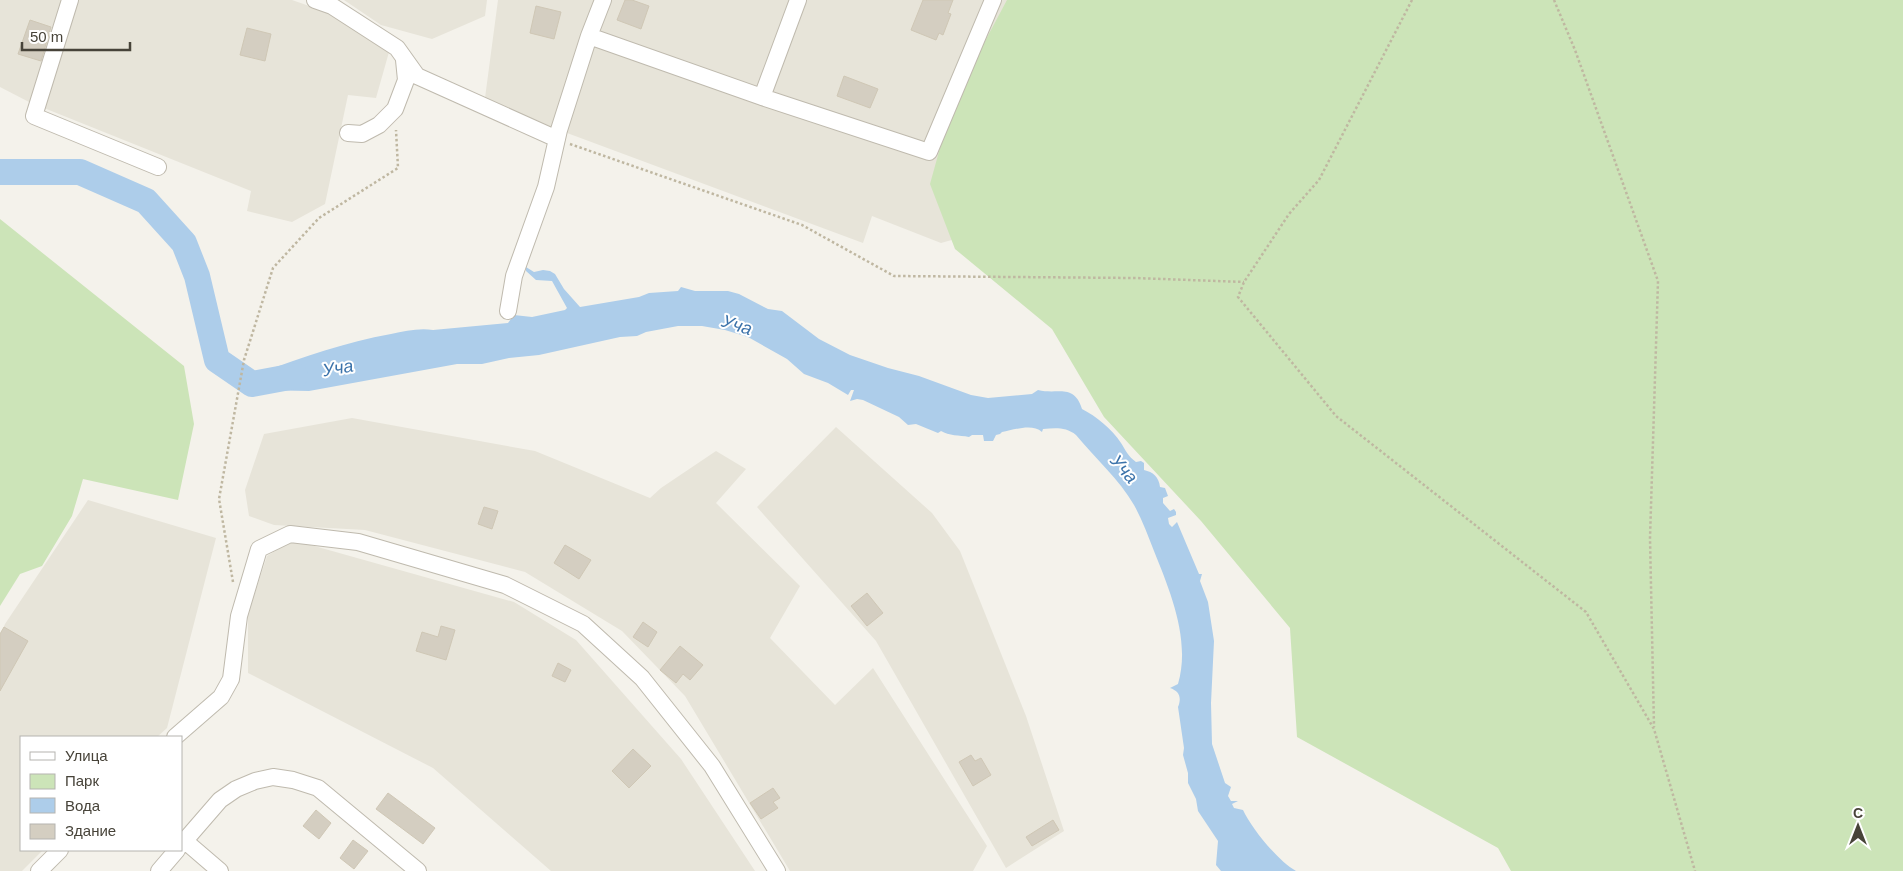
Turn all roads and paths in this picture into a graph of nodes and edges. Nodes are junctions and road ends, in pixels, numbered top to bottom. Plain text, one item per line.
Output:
1 (70, 0) edge
2 (315, 0) edge
3 (603, 0) edge
4 (798, 0) edge
5 (993, 0) edge
6 (1412, 0) edge
7 (1554, 0) edge
8 (589, 36) junction
9 (404, 60) junction
10 (762, 97) junction
11 (395, 109) junction
12 (348, 133) dead end
13 (556, 139) junction
14 (158, 167) dead end
15 (1244, 282) junction
16 (508, 311) dead end
17 (234, 587) dead end
18 (1654, 729) junction
19 (176, 736) edge
20 (182, 844) edge
21 (182, 846) edge
22 (59, 851) edge
23 (176, 851) edge
24 (40, 871) edge
25 (159, 871) edge
26 (220, 871) edge
27 (418, 871) edge
28 (777, 871) edge
29 (1695, 871) edge

1 - 14 street
2 - 9 street
3 - 8 street
4 - 10 street
5 - 10 street
6 - 15 path
7 - 18 path
8 - 10 street
8 - 13 street
9 - 11 street
9 - 13 street
11 - 12 street
11 - 17 path
13 - 15 path
13 - 16 street
15 - 18 path
18 - 29 path
19 - 28 street
20 - 27 street
21 - 26 street
22 - 24 street
23 - 25 street

